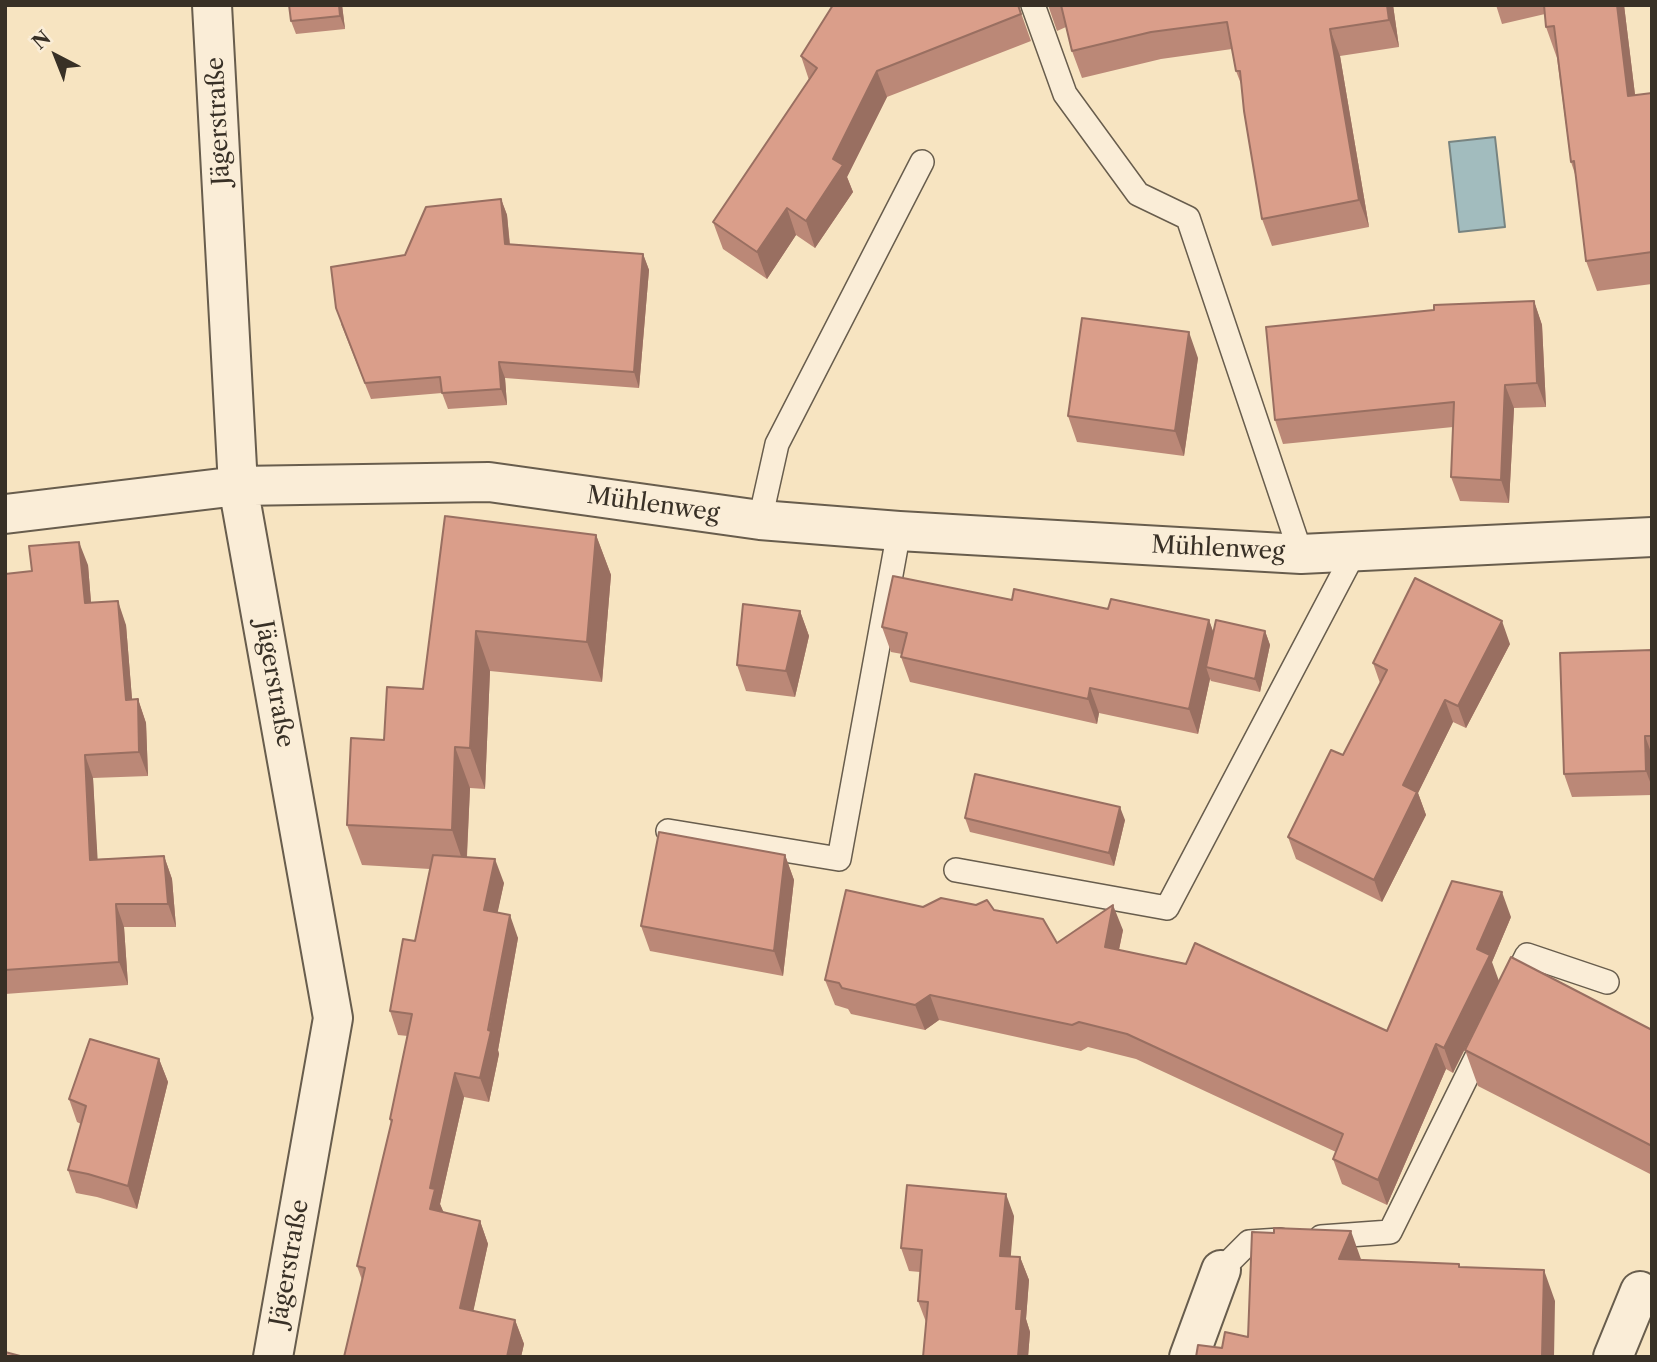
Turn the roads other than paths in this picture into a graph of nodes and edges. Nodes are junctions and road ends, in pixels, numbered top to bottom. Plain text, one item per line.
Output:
1 (212, 5) edge
2 (1033, 5) edge
3 (922, 162) dead end
4 (239, 486) junction
5 (5, 514) edge
6 (760, 520) junction
7 (899, 531) junction
8 (1652, 537) edge
9 (1355, 551) junction
10 (1301, 554) junction
11 (668, 831) edge
12 (956, 870) dead end
13 (1607, 982) dead end
14 (1503, 1004) edge
15 (1491, 1028) edge
16 (1221, 1270) joint
17 (1640, 1291) dead end
18 (273, 1357) edge
19 (1189, 1357) edge
20 (1613, 1357) edge

1 - 4 street, Jägerstraße
2 - 10 lane, Mühlenweg
3 - 6 lane
4 - 5 street, Mühlenweg
4 - 6 street, Mühlenweg
4 - 18 street, Jägerstraße
6 - 7 street, Mühlenweg
7 - 10 street, Mühlenweg
7 - 11 lane
8 - 9 street, Mühlenweg
9 - 10 street, Mühlenweg
9 - 12 lane
13 - 14 lane
15 - 16 lane
16 - 19 street
17 - 20 street

